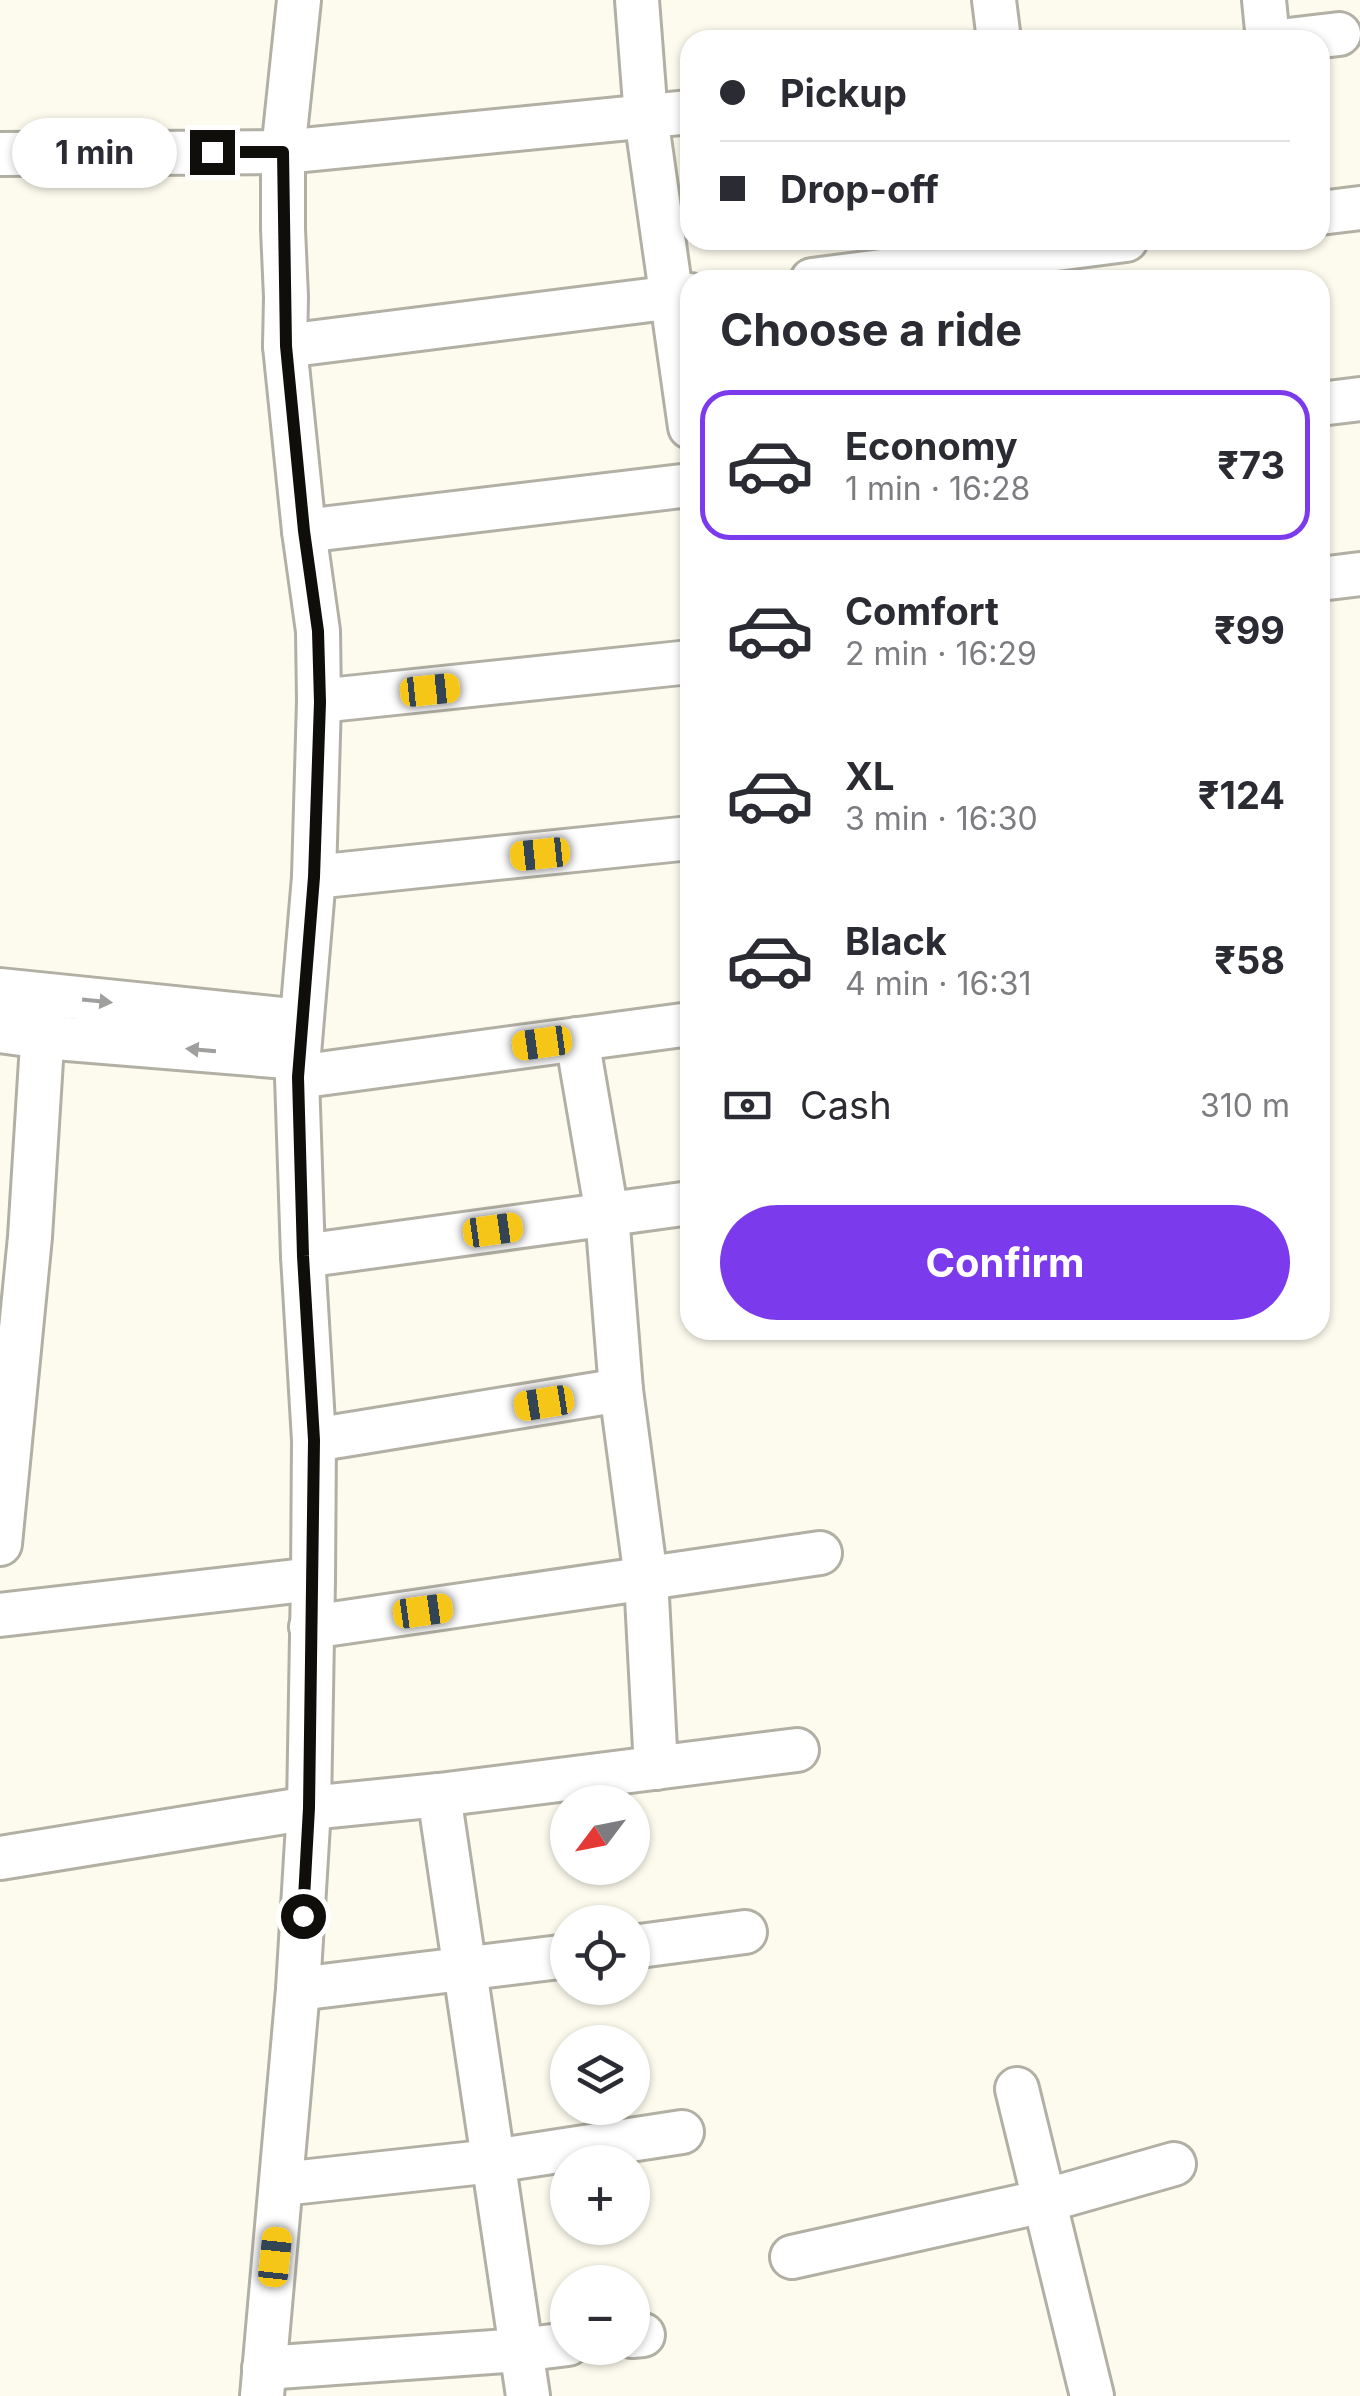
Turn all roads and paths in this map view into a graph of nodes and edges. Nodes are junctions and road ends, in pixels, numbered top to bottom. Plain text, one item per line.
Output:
1 (638, 0) edge
2 (994, 0) edge
3 (1264, 0) edge
4 (304, 1) edge
5 (998, 30) edge
6 (1267, 30) edge
7 (1339, 34) dead end
8 (1330, 35) edge
9 (680, 113) edge
10 (646, 117) junction
11 (283, 152) junction
12 (0, 154) edge
13 (1360, 208) edge
14 (1330, 212) edge
15 (1073, 250) edge
16 (1030, 258) edge
17 (911, 270) edge
18 (680, 296) edge
19 (286, 346) junction
20 (1360, 398) edge
21 (1330, 402) edge
22 (680, 486) edge
23 (304, 531) junction
24 (1360, 574) edge
25 (1330, 578) edge
26 (680, 663) edge
27 (320, 702) junction
28 (680, 839) edge
29 (314, 877) junction
30 (0, 990) edge
31 (44, 1016) junction
32 (680, 1025) edge
33 (0, 1031) edge
34 (577, 1038) junction
35 (299, 1052) junction
36 (680, 1204) edge
37 (607, 1214) junction
38 (15, 1236) edge
39 (303, 1256) junction
40 (621, 1390) junction
41 (314, 1440) junction
42 (0, 1544) edge
43 (820, 1553) dead end
44 (313, 1578) junction
45 (646, 1578) junction
46 (0, 1614) edge
47 (311, 1627) junction
48 (797, 1750) dead end
49 (656, 1768) junction
50 (439, 1796) junction
51 (309, 1808) junction
52 (0, 1858) edge
53 (745, 1932) dead end
54 (650, 1945) edge
55 (550, 1958) edge
56 (466, 1970) junction
57 (298, 1989) junction
58 (1017, 2089) dead end
59 (682, 2132) dead end
60 (492, 2161) junction
61 (1174, 2164) dead end
62 (282, 2184) junction
63 (1044, 2200) junction
64 (792, 2256) dead end
65 (550, 2346) edge
66 (520, 2350) junction
67 (263, 2382) edge
68 (528, 2396) edge
69 (1092, 2396) edge

1 - 10 street
2 - 5 street
3 - 6 street
4 - 11 street
7 - 8 street
9 - 10 street
10 - 11 street
10 - 18 street
11 - 12 street
11 - 19 street
13 - 14 street
15 - 16 street
16 - 17 street
18 - 19 street
19 - 23 street
20 - 21 street
22 - 23 street
23 - 27 street
24 - 25 street
26 - 27 street
27 - 29 street
28 - 29 street
29 - 35 street
30 - 31 street
31 - 33 street
31 - 35 street
31 - 38 street
32 - 34 street
34 - 35 street
34 - 37 street
35 - 39 street
36 - 37 street
37 - 39 street
37 - 40 street
38 - 42 street
39 - 41 street
40 - 41 street
40 - 45 street
41 - 44 street
43 - 45 street
44 - 46 street
44 - 47 street
45 - 47 street
45 - 49 street
47 - 51 street
48 - 49 street
49 - 50 street
50 - 51 street
50 - 56 street
51 - 52 street
51 - 57 street
53 - 54 street
55 - 56 street
56 - 57 street
56 - 60 street
57 - 62 street
58 - 63 street
59 - 60 street
60 - 62 street
60 - 66 street
61 - 63 street
62 - 67 street
63 - 64 street
63 - 69 street
65 - 66 street
66 - 67 street
66 - 68 street

